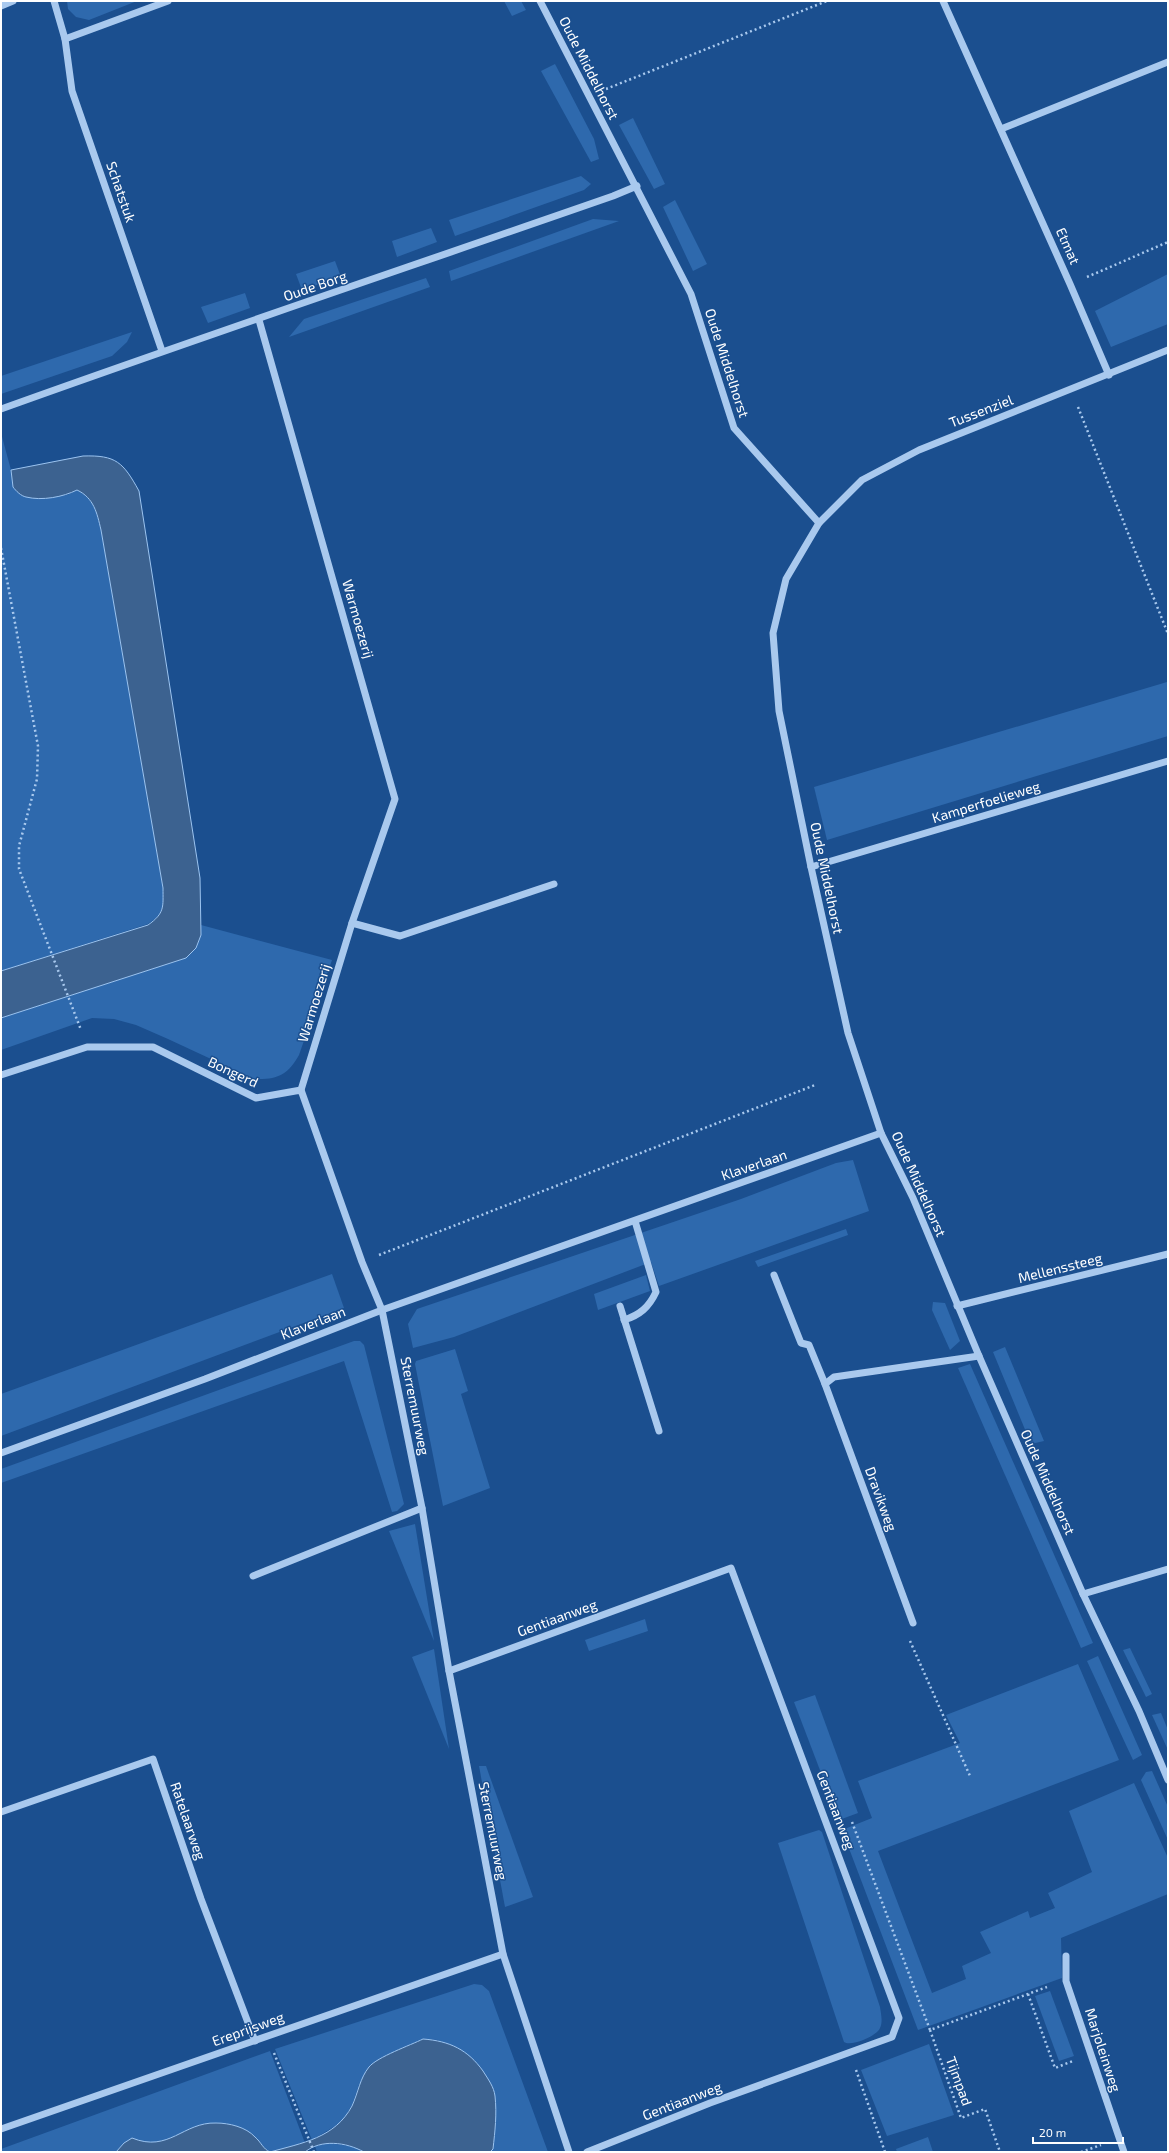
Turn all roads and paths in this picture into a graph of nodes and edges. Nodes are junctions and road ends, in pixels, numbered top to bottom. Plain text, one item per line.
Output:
1 (13, 1) edge
2 (54, 1) edge
3 (168, 1) edge
4 (540, 1) edge
5 (827, 1) edge
6 (943, 1) edge
7 (1, 6) edge
8 (65, 39) junction
9 (1168, 62) edge
10 (589, 96) junction
11 (1001, 129) junction
12 (637, 186) junction
13 (1168, 242) edge
14 (1070, 284) junction
15 (259, 320) junction
16 (1168, 350) edge
17 (162, 351) junction
18 (1109, 375) junction
19 (1072, 389) junction
20 (1, 409) edge
21 (819, 523) junction
22 (1, 548) edge
23 (1168, 634) edge
24 (1168, 761) edge
25 (811, 867) junction
26 (554, 884) dead end
27 (352, 923) junction
28 (87, 1047) junction
29 (1, 1075) edge
30 (815, 1085) dead end
31 (301, 1090) junction
32 (881, 1132) junction
33 (635, 1221) junction
34 (1168, 1254) edge
35 (362, 1262) junction
36 (774, 1275) dead end
37 (620, 1306) dead end
38 (957, 1306) junction
39 (382, 1310) junction
40 (624, 1320) junction
41 (979, 1356) junction
42 (826, 1384) junction
43 (658, 1431) dead end
44 (1, 1453) edge
45 (422, 1508) junction
46 (1168, 1569) edge
47 (253, 1576) dead end
48 (1083, 1594) junction
49 (913, 1623) joint
50 (449, 1671) junction
51 (970, 1776) dead end
52 (1168, 1780) edge
53 (1, 1812) edge
54 (852, 1822) dead end
55 (503, 1954) junction
56 (1066, 1956) dead end
57 (1066, 1981) junction
58 (1028, 1994) junction
59 (930, 2030) junction
60 (268, 2036) junction
61 (255, 2041) junction
62 (850, 2054) junction
63 (1090, 2054) junction
64 (1, 2129) edge
65 (314, 2152) edge
66 (569, 2152) edge
67 (587, 2152) edge
68 (885, 2152) edge
69 (1000, 2152) edge
70 (1124, 2152) edge

1 - 7 street
2 - 8 street, Schatstuk
3 - 8 street
4 - 10 street, Oude Middelhorst
5 - 10 path
6 - 11 street, Etmat
8 - 17 street, Schatstuk
9 - 11 street
10 - 12 street, Oude Middelhorst
11 - 14 street, Etmat
12 - 15 street, Oude Borg
12 - 21 street, Oude Middelhorst
13 - 14 path
14 - 18 street, Etmat
15 - 17 street, Oude Borg
15 - 27 street, Warmoezerij
16 - 18 street, Tussenziel
17 - 20 street, Oude Borg
18 - 19 street, Tussenziel
19 - 21 street, Tussenziel
19 - 23 path
21 - 25 street, Oude Middelhorst
22 - 28 path
24 - 25 street, Kamperfoelieweg
25 - 32 street, Oude Middelhorst
26 - 27 street
27 - 31 street, Warmoezerij
28 - 29 street, Bongerd
28 - 31 street, Bongerd
30 - 35 path
31 - 35 street
32 - 33 street, Klaverlaan
32 - 38 street, Oude Middelhorst
33 - 39 street, Klaverlaan
33 - 40 street
34 - 38 street, Mellenssteeg
35 - 39 street
36 - 42 street, Dravikweg
37 - 40 street
38 - 41 street, Oude Middelhorst
39 - 44 street, Klaverlaan
39 - 45 street, Sterremuurweg
40 - 43 street
41 - 42 street
41 - 48 street, Oude Middelhorst
42 - 49 street, Dravikweg
45 - 47 street
45 - 50 street, Sterremuurweg
46 - 48 street
48 - 52 street, Oude Middelhorst
49 - 51 path
50 - 55 street, Sterremuurweg
50 - 62 street, Gentiaanweg
53 - 61 street, Ratelaarweg
54 - 59 path
55 - 60 street, Ereprijsweg
55 - 66 street, Sterremuurweg
56 - 57 street, Marjoleinweg
57 - 58 path
57 - 63 street, Marjoleinweg
58 - 59 path
58 - 63 path
59 - 69 path, Tijmpad
60 - 61 street, Ereprijsweg
60 - 65 path
61 - 64 street, Ereprijsweg
62 - 67 street, Gentiaanweg
62 - 68 path
63 - 70 street, Marjoleinweg

